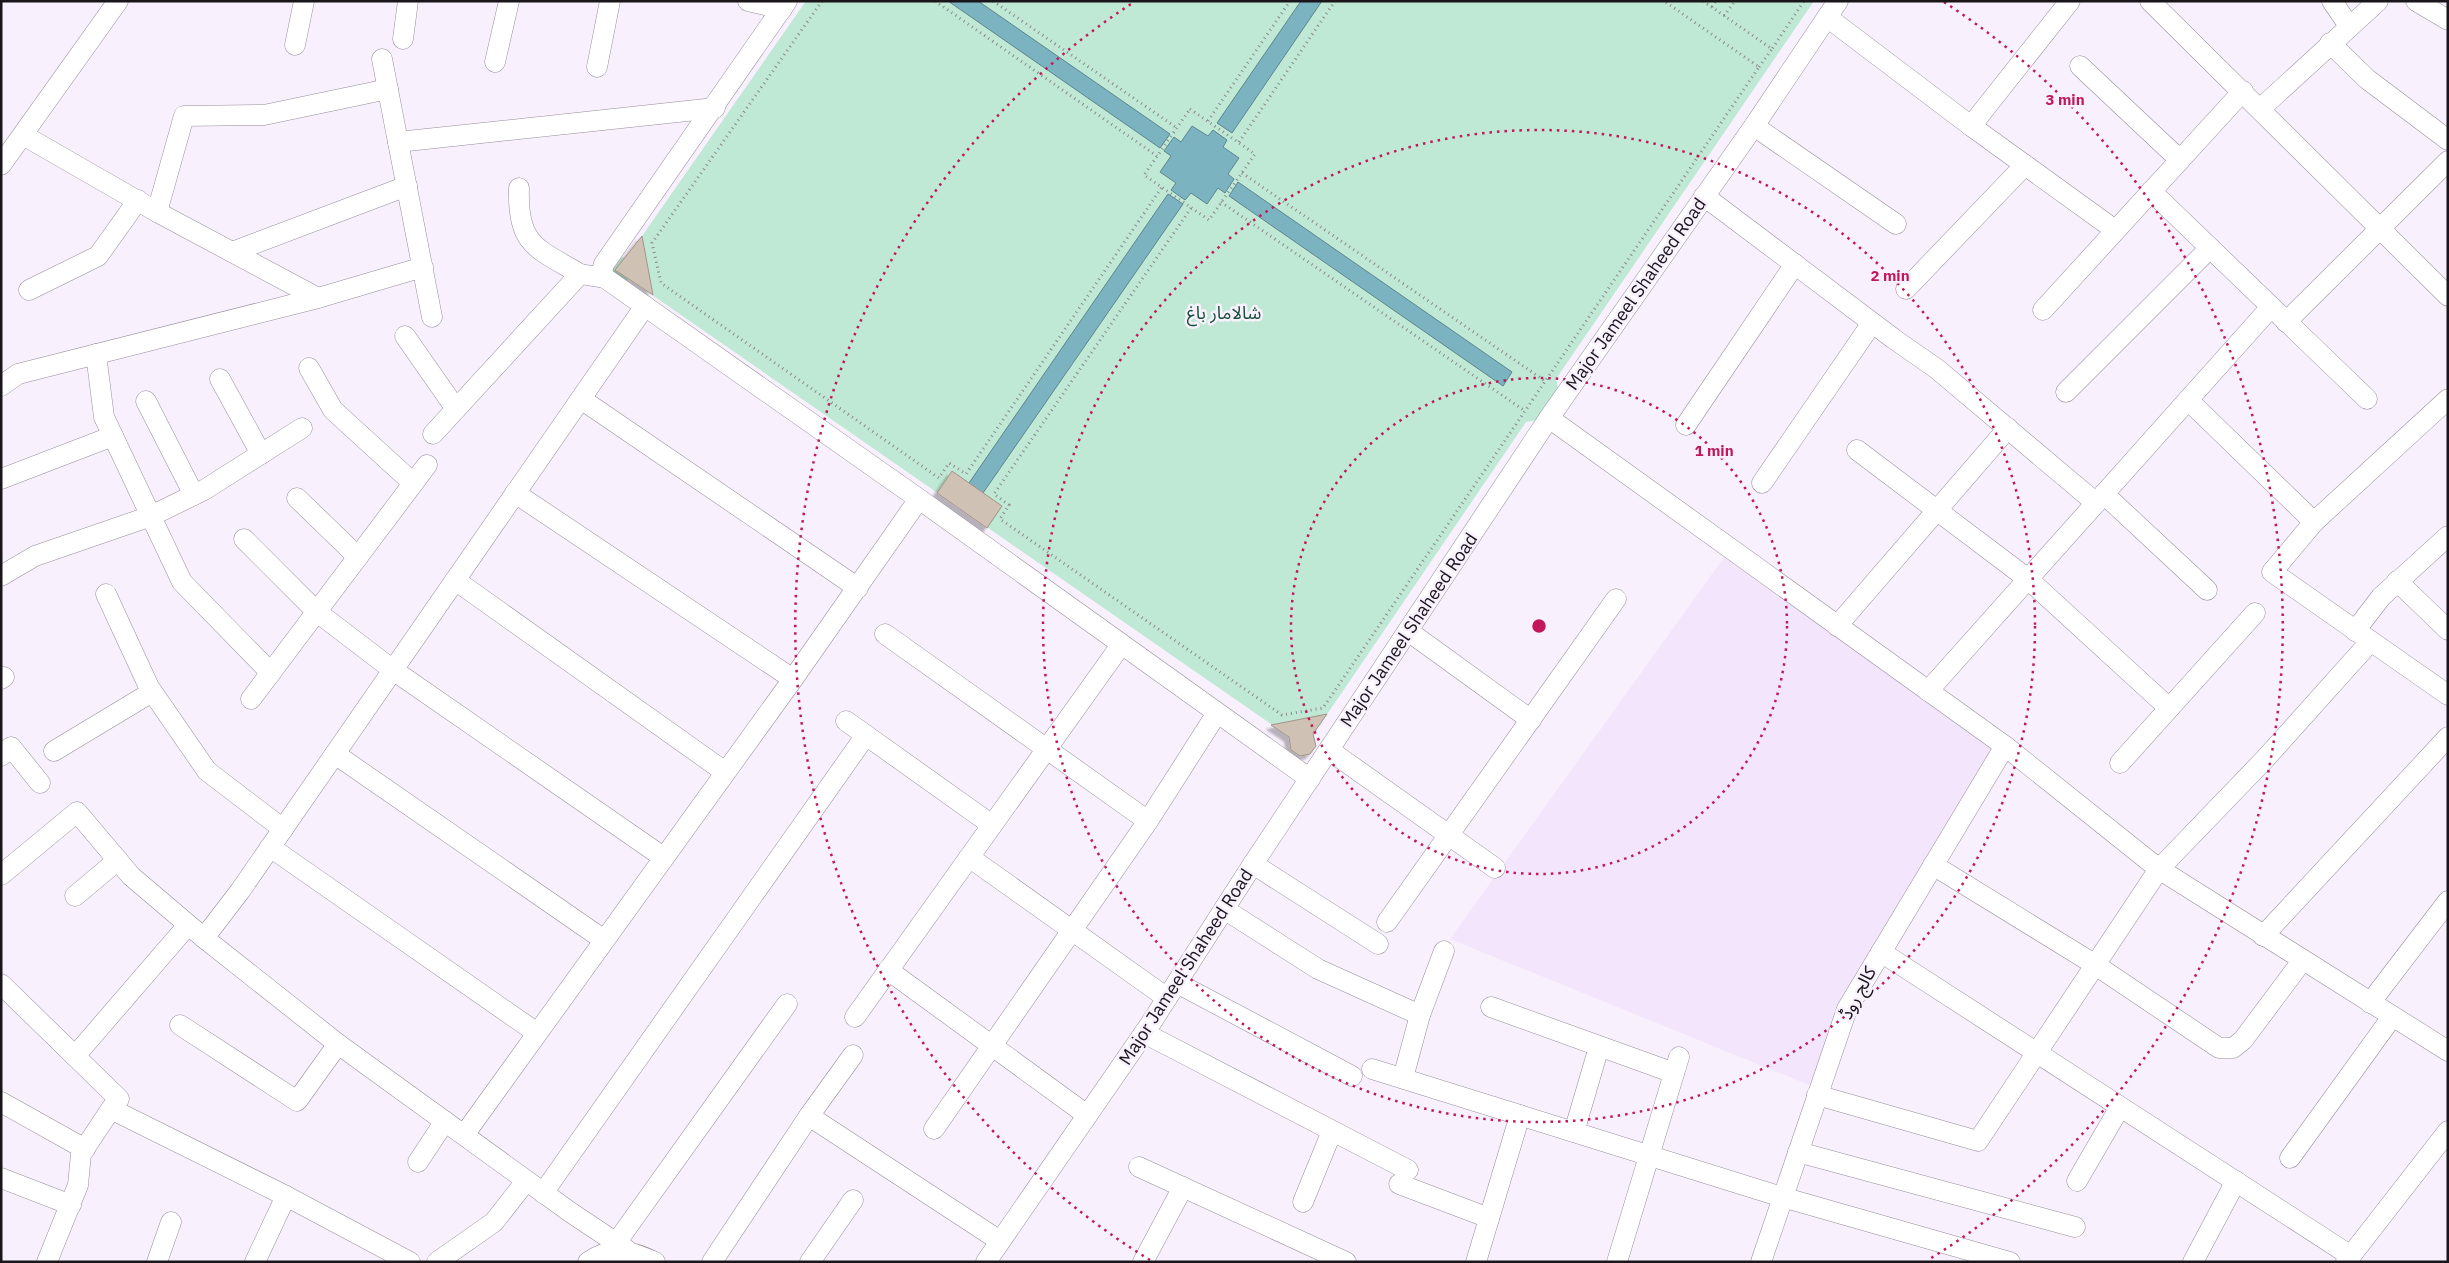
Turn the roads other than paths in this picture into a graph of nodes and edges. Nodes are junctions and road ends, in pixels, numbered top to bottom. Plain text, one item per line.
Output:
1 (118, 1) edge
2 (304, 1) edge
3 (408, 1) edge
4 (509, 1) edge
5 (610, 1) edge
6 (748, 1) edge
7 (2070, 1) edge
8 (2150, 1) edge
9 (2332, 1) edge
10 (2378, 1) edge
11 (2416, 1) edge
12 (784, 5) edge
13 (1833, 9) edge
14 (2448, 20) edge
15 (2349, 26) junction
16 (403, 39) dead end
17 (2330, 44) junction
18 (295, 46) dead end
19 (382, 58) dead end
20 (495, 62) dead end
21 (2080, 66) dead end
22 (597, 67) dead end
23 (388, 89) junction
24 (2243, 91) junction
25 (715, 108) junction
26 (2260, 109) junction
27 (1754, 126) junction
28 (1971, 126) junction
29 (23, 135) junction
30 (2448, 140) edge
31 (398, 142) junction
32 (2180, 160) junction
33 (2448, 161) edge
34 (1, 165) edge
35 (2025, 165) junction
36 (407, 186) junction
37 (519, 188) dead end
38 (2151, 191) junction
39 (1704, 196) junction
40 (138, 200) junction
41 (157, 212) junction
42 (1896, 224) dead end
43 (2378, 229) junction
44 (2115, 230) junction
45 (2210, 248) junction
46 (232, 252) junction
47 (1795, 264) junction
48 (422, 267) junction
49 (580, 274) junction
50 (605, 278) junction
51 (1906, 289) dead end
52 (29, 290) dead end
53 (2448, 296) edge
54 (318, 298) junction
55 (645, 306) junction
56 (2271, 307) junction
57 (2043, 310) dead end
58 (432, 317) dead end
59 (2286, 322) junction
60 (1872, 323) junction
61 (405, 336) dead end
62 (96, 354) junction
63 (309, 368) dead end
64 (220, 379) dead end
65 (1, 386) edge
66 (2066, 392) dead end
67 (581, 399) junction
68 (2367, 399) dead end
69 (2448, 399) edge
70 (2188, 400) junction
71 (146, 401) dead end
72 (456, 409) junction
73 (1549, 418) junction
74 (1686, 425) dead end
75 (302, 428) dead end
76 (2008, 428) junction
77 (433, 434) dead end
78 (113, 436) junction
79 (1857, 450) dead end
80 (261, 454) junction
81 (427, 465) dead end
82 (1, 480) edge
83 (413, 483) junction
84 (1762, 483) dead end
85 (516, 493) junction
86 (194, 495) junction
87 (297, 498) dead end
88 (2100, 498) junction
89 (919, 499) junction
90 (1937, 510) junction
91 (151, 516) junction
92 (2314, 522) junction
93 (2448, 536) edge
94 (244, 539) dead end
95 (358, 557) junction
96 (1, 576) edge
97 (2028, 579) junction
98 (455, 580) junction
99 (2398, 582) junction
100 (858, 588) junction
101 (2206, 590) dead end
102 (106, 594) dead end
103 (1616, 599) dead end
104 (317, 612) junction
105 (2255, 613) dead end
106 (1837, 626) junction
107 (2448, 630) edge
108 (1408, 631) junction
109 (885, 634) dead end
110 (2363, 637) junction
111 (1121, 645) junction
112 (393, 670) junction
113 (271, 673) junction
114 (793, 679) junction
115 (1928, 691) junction
116 (152, 692) junction
117 (2448, 694) edge
118 (251, 699) dead end
119 (2169, 708) junction
120 (1216, 713) junction
121 (846, 720) dead end
122 (1531, 720) junction
123 (866, 735) junction
124 (2448, 737) edge
125 (2004, 746) junction
126 (5, 747) edge
127 (1046, 749) junction
128 (1329, 750) junction
129 (54, 751) dead end
130 (335, 754) junction
131 (2120, 763) dead end
132 (725, 772) junction
133 (1310, 779) junction
134 (40, 783) dead end
135 (1148, 821) junction
136 (992, 825) junction
137 (283, 829) junction
138 (1449, 835) junction
139 (270, 847) junction
140 (663, 857) junction
141 (970, 857) junction
142 (118, 860) junction
143 (1253, 864) junction
144 (1933, 865) junction
145 (1495, 868) dead end
146 (2158, 869) junction
147 (1, 875) edge
148 (75, 896) dead end
149 (2448, 902) edge
150 (1224, 909) junction
151 (1387, 922) dead end
152 (188, 925) junction
153 (1072, 930) junction
154 (2263, 936) junction
155 (204, 938) junction
156 (604, 940) junction
157 (1378, 944) dead end
158 (1444, 951) dead end
159 (1881, 952) junction
160 (2302, 960) junction
161 (2094, 964) junction
162 (888, 970) junction
163 (1, 984) edge
164 (1172, 991) junction
165 (2370, 1003) junction
166 (787, 1004) dead end
167 (1491, 1007) dead end
168 (1420, 1015) junction
169 (855, 1017) dead end
170 (2392, 1017) junction
171 (180, 1025) dead end
172 (536, 1034) junction
173 (1144, 1034) junction
174 (338, 1044) junction
175 (992, 1045) junction
176 (1599, 1047) junction
177 (2448, 1051) edge
178 (2036, 1052) junction
179 (853, 1055) dead end
180 (75, 1056) junction
181 (1372, 1069) dead end
182 (1352, 1076) dead end
183 (1403, 1078) junction
184 (1817, 1095) junction
185 (1, 1102) edge
186 (2120, 1107) junction
187 (111, 1109) junction
188 (1087, 1115) junction
189 (1520, 1115) junction
190 (809, 1116) junction
191 (445, 1121) junction
192 (934, 1129) dead end
193 (1332, 1130) junction
194 (2448, 1131) edge
195 (1574, 1132) junction
196 (464, 1135) junction
197 (85, 1149) junction
198 (1798, 1152) junction
199 (1649, 1156) junction
200 (2290, 1158) dead end
201 (418, 1162) dead end
202 (1139, 1167) dead end
203 (1, 1178) edge
204 (526, 1181) junction
205 (2077, 1181) dead end
206 (2236, 1181) junction
207 (1183, 1187) junction
208 (543, 1193) junction
209 (286, 1196) junction
210 (1782, 1197) junction
211 (853, 1200) dead end
212 (1303, 1202) dead end
213 (71, 1205) junction
214 (1489, 1218) junction
215 (172, 1222) dead end
216 (2075, 1227) dead end
217 (1000, 1241) junction
218 (622, 1247) junction
219 (2348, 1259) edge
220 (443, 1261) edge
221 (47, 1262) edge
222 (157, 1262) edge
223 (255, 1262) edge
224 (410, 1262) edge
225 (588, 1262) edge
226 (655, 1262) edge
227 (712, 1262) edge
228 (810, 1262) edge
229 (986, 1262) edge
230 (1143, 1262) edge
231 (1346, 1262) edge
232 (1476, 1262) edge
233 (1617, 1262) edge
234 (1761, 1262) edge
235 (2010, 1262) edge
236 (2193, 1262) edge

1 - 29 street
2 - 18 street
3 - 16 street
4 - 20 street
5 - 22 street
6 - 12 street
7 - 28 street
8 - 24 street
9 - 15 street
10 - 15 street
11 - 14 street
12 - 25 street
13 - 27 street, Major Jameel Shaheed Road
13 - 28 street
15 - 17 street
17 - 26 street
17 - 30 street
19 - 23 street
21 - 32 street
23 - 31 street
23 - 41 street
24 - 26 street
24 - 32 street
25 - 31 street
25 - 50 street
26 - 43 street
27 - 39 street, Major Jameel Shaheed Road
27 - 42 street
28 - 35 street
29 - 34 street
29 - 40 street
31 - 36 street
32 - 38 street
33 - 43 street
35 - 44 street
35 - 51 street
36 - 46 street
36 - 48 street
37 - 49 street
38 - 44 street
38 - 45 street
39 - 47 street
39 - 73 street, Major Jameel Shaheed Road
40 - 41 street
40 - 52 street
41 - 46 street
43 - 53 street
43 - 59 street
44 - 57 street
45 - 56 street
45 - 66 street
46 - 54 street
47 - 60 street
47 - 74 street
48 - 54 street
48 - 58 street
49 - 50 street
49 - 72 street
50 - 55 street
54 - 62 street
55 - 67 street
55 - 89 street
56 - 59 street
56 - 70 street
59 - 68 street
60 - 76 street
60 - 84 street
61 - 72 street
62 - 65 street
62 - 78 street
63 - 83 street
64 - 80 street
67 - 85 street
67 - 100 street
69 - 92 street
70 - 88 street
70 - 92 street
71 - 86 street
72 - 77 street
73 - 106 street
73 - 108 street, Major Jameel Shaheed Road
75 - 80 street
76 - 88 street
76 - 90 street
78 - 82 street
78 - 91 street
79 - 90 street
80 - 86 street
81 - 83 street
83 - 95 street
85 - 98 street
85 - 114 street
86 - 91 street
87 - 95 street
88 - 97 street
88 - 101 street
89 - 100 street
89 - 111 street
90 - 97 street
90 - 106 street
91 - 96 street
91 - 113 street
92 - 110 street
93 - 99 street
94 - 104 street
95 - 104 street
97 - 115 street
97 - 119 street
98 - 112 street
98 - 132 street
99 - 107 street
99 - 110 street
100 - 114 street
102 - 116 street
103 - 122 street
104 - 112 street
104 - 113 street
105 - 119 street
106 - 115 street
108 - 122 street
108 - 128 street, Major Jameel Shaheed Road
109 - 127 street
110 - 117 street
110 - 146 street
111 - 120 street
111 - 127 street
112 - 130 street
112 - 140 street
113 - 118 street
114 - 132 street
115 - 125 street
116 - 129 street
116 - 137 street
119 - 131 street
120 - 133 street
120 - 135 street
121 - 123 street
122 - 138 street
123 - 136 street
123 - 208 street
124 - 154 street
125 - 144 street, کالج روڈ
125 - 146 street
126 - 134 street
127 - 135 street
127 - 136 street
128 - 133 street, Major Jameel Shaheed Road
128 - 138 street
130 - 137 street
130 - 156 street
132 - 140 street
133 - 143 street, Major Jameel Shaheed Road
135 - 153 street
136 - 141 street
137 - 139 street
138 - 145 street
138 - 151 street
139 - 155 street
139 - 172 street
140 - 156 street
141 - 153 street
141 - 162 street
142 - 147 street
142 - 148 street
142 - 152 street
143 - 150 street, Major Jameel Shaheed Road
143 - 157 street
144 - 159 street, کالج روڈ
144 - 161 street
146 - 154 street
146 - 161 street
149 - 165 street
150 - 164 street, Major Jameel Shaheed Road
150 - 168 street
152 - 155 street
152 - 180 street
153 - 164 street
153 - 175 street
154 - 160 street
155 - 174 street
156 - 172 street
158 - 168 street
159 - 178 street
159 - 184 street, کالج روڈ
160 - 161 street
160 - 165 street
161 - 178 street
162 - 169 street
162 - 175 street
163 - 180 street
164 - 173 street, Major Jameel Shaheed Road
164 - 182 street
165 - 170 street
166 - 218 street
167 - 176 street
168 - 183 street
170 - 177 street
170 - 200 street
171 - 174 street
172 - 196 street
173 - 188 street, Major Jameel Shaheed Road
173 - 193 street
174 - 191 street
175 - 188 street
175 - 192 street
176 - 195 street
176 - 199 street
178 - 184 street
178 - 186 street
179 - 190 street
180 - 187 street
181 - 183 street
183 - 189 street
184 - 198 street, کالج روڈ
185 - 197 street
186 - 205 street
186 - 206 street
187 - 197 street
187 - 209 street
188 - 217 street, Major Jameel Shaheed Road
189 - 195 street
189 - 214 street
190 - 217 street
190 - 227 street
191 - 196 street
191 - 201 street
193 - 212 street
193 - 214 street
194 - 219 street
195 - 199 street
196 - 204 street
197 - 213 street
198 - 210 street, کالج روڈ
198 - 216 street
199 - 210 street
199 - 233 street
202 - 207 street
203 - 213 street
204 - 208 street
204 - 220 street
206 - 219 street
206 - 236 street
207 - 230 street
207 - 231 street
208 - 218 street
209 - 223 street
209 - 224 street
210 - 234 street, کالج روڈ
210 - 235 street
211 - 228 street
213 - 221 street
214 - 232 street
215 - 222 street
217 - 229 street, Major Jameel Shaheed Road
218 - 225 street
218 - 226 street

